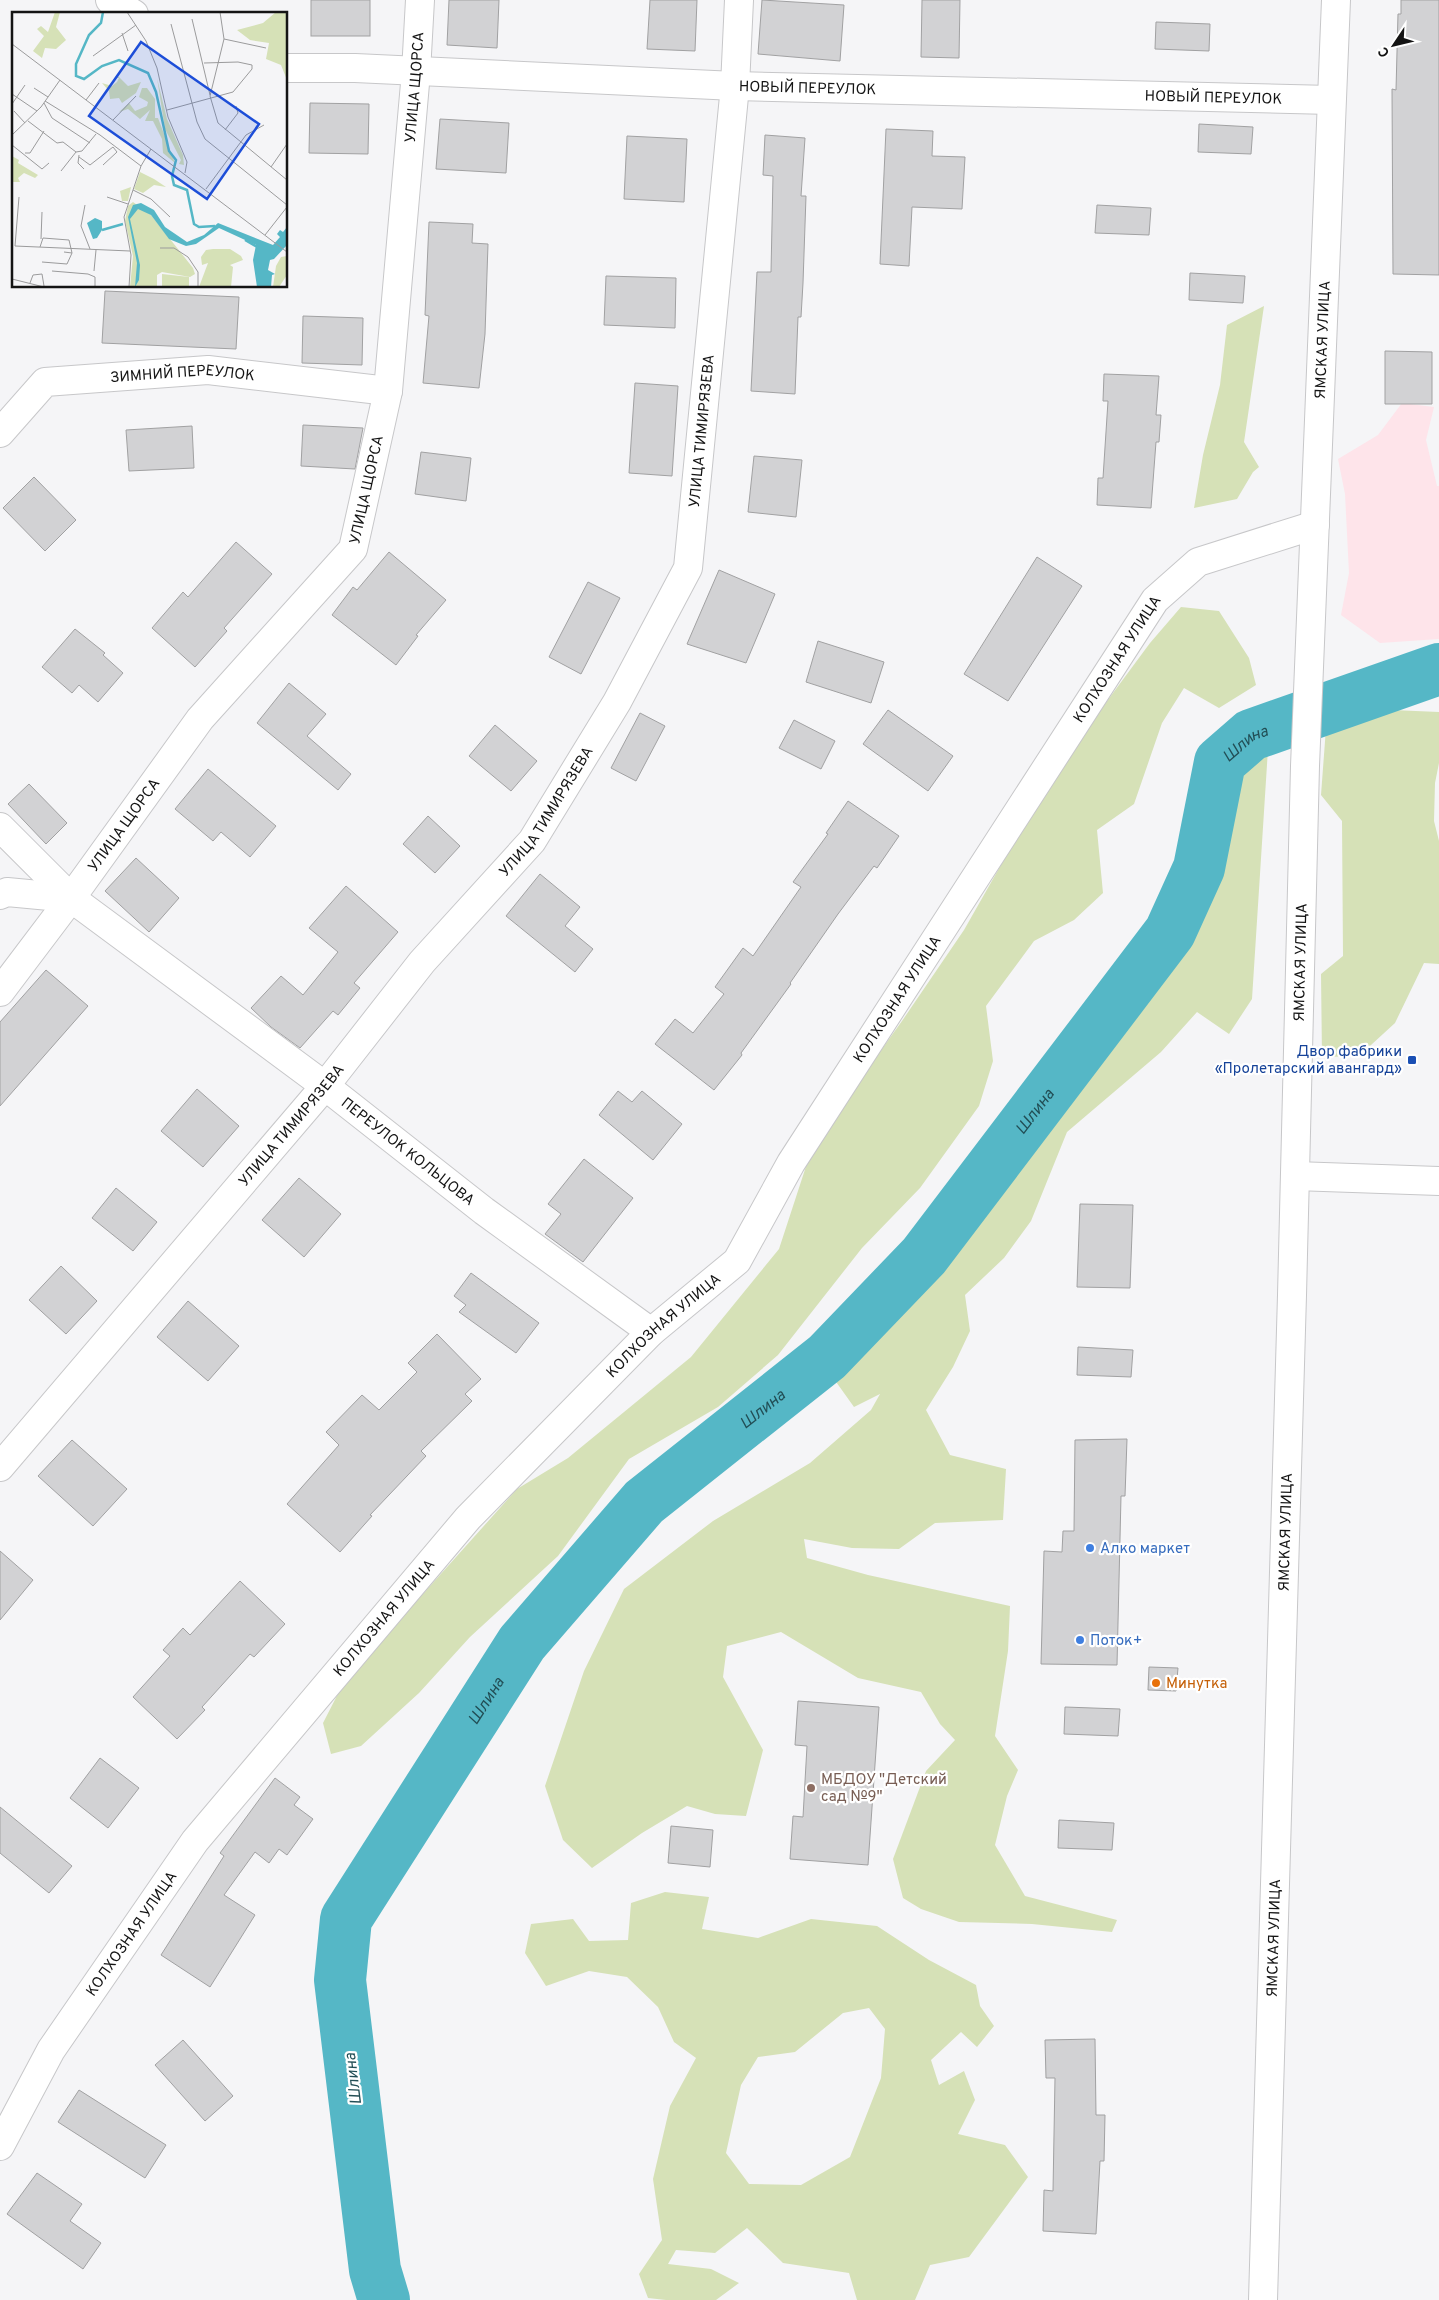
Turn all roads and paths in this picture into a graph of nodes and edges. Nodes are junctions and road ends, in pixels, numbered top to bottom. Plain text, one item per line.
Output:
1 (110, 0) edge
2 (420, 0) edge
3 (739, 0) edge
4 (1336, 0) edge
5 (131, 12) edge
6 (288, 68) edge
7 (416, 72) junction
8 (735, 86) junction
9 (1331, 100) junction
10 (388, 392) junction
11 (0, 433) edge
12 (1315, 525) junction
13 (0, 827) edge
14 (0, 895) edge
15 (71, 898) junction
16 (0, 992) edge
17 (325, 1086) junction
18 (1296, 1176) junction
19 (1439, 1181) edge
20 (651, 1332) junction
21 (0, 1467) edge
22 (0, 2146) edge
23 (1262, 2300) edge

1 - 5 main road
2 - 7 main road, УЛИЦА ЩОРСА
3 - 8 main road, УЛИЦА ТИМИРЯЗЕВА
4 - 9 main road, ЯМСКАЯ УЛИЦА
6 - 7 main road, НОВЫЙ ПЕРЕУЛОК
7 - 8 main road, НОВЫЙ ПЕРЕУЛОК
7 - 10 main road, УЛИЦА ЩОРСА
8 - 9 main road, НОВЫЙ ПЕРЕУЛОК
8 - 17 main road, УЛИЦА ТИМИРЯЗЕВА
9 - 12 main road, ЯМСКАЯ УЛИЦА
10 - 11 main road, ЗИМНИЙ ПЕРЕУЛОК
10 - 15 main road, УЛИЦА ЩОРСА
12 - 18 main road, ЯМСКАЯ УЛИЦА
12 - 20 main road, КОЛХОЗНАЯ УЛИЦА
13 - 15 main road, ПЕРЕУЛОК КОЛЬЦОВА
14 - 15 main road
15 - 16 main road, УЛИЦА ЩОРСА
15 - 17 main road, ПЕРЕУЛОК КОЛЬЦОВА
17 - 20 main road, ПЕРЕУЛОК КОЛЬЦОВА
17 - 21 main road, УЛИЦА ТИМИРЯЗЕВА
18 - 19 main road
18 - 23 main road, ЯМСКАЯ УЛИЦА
20 - 22 main road, КОЛХОЗНАЯ УЛИЦА

